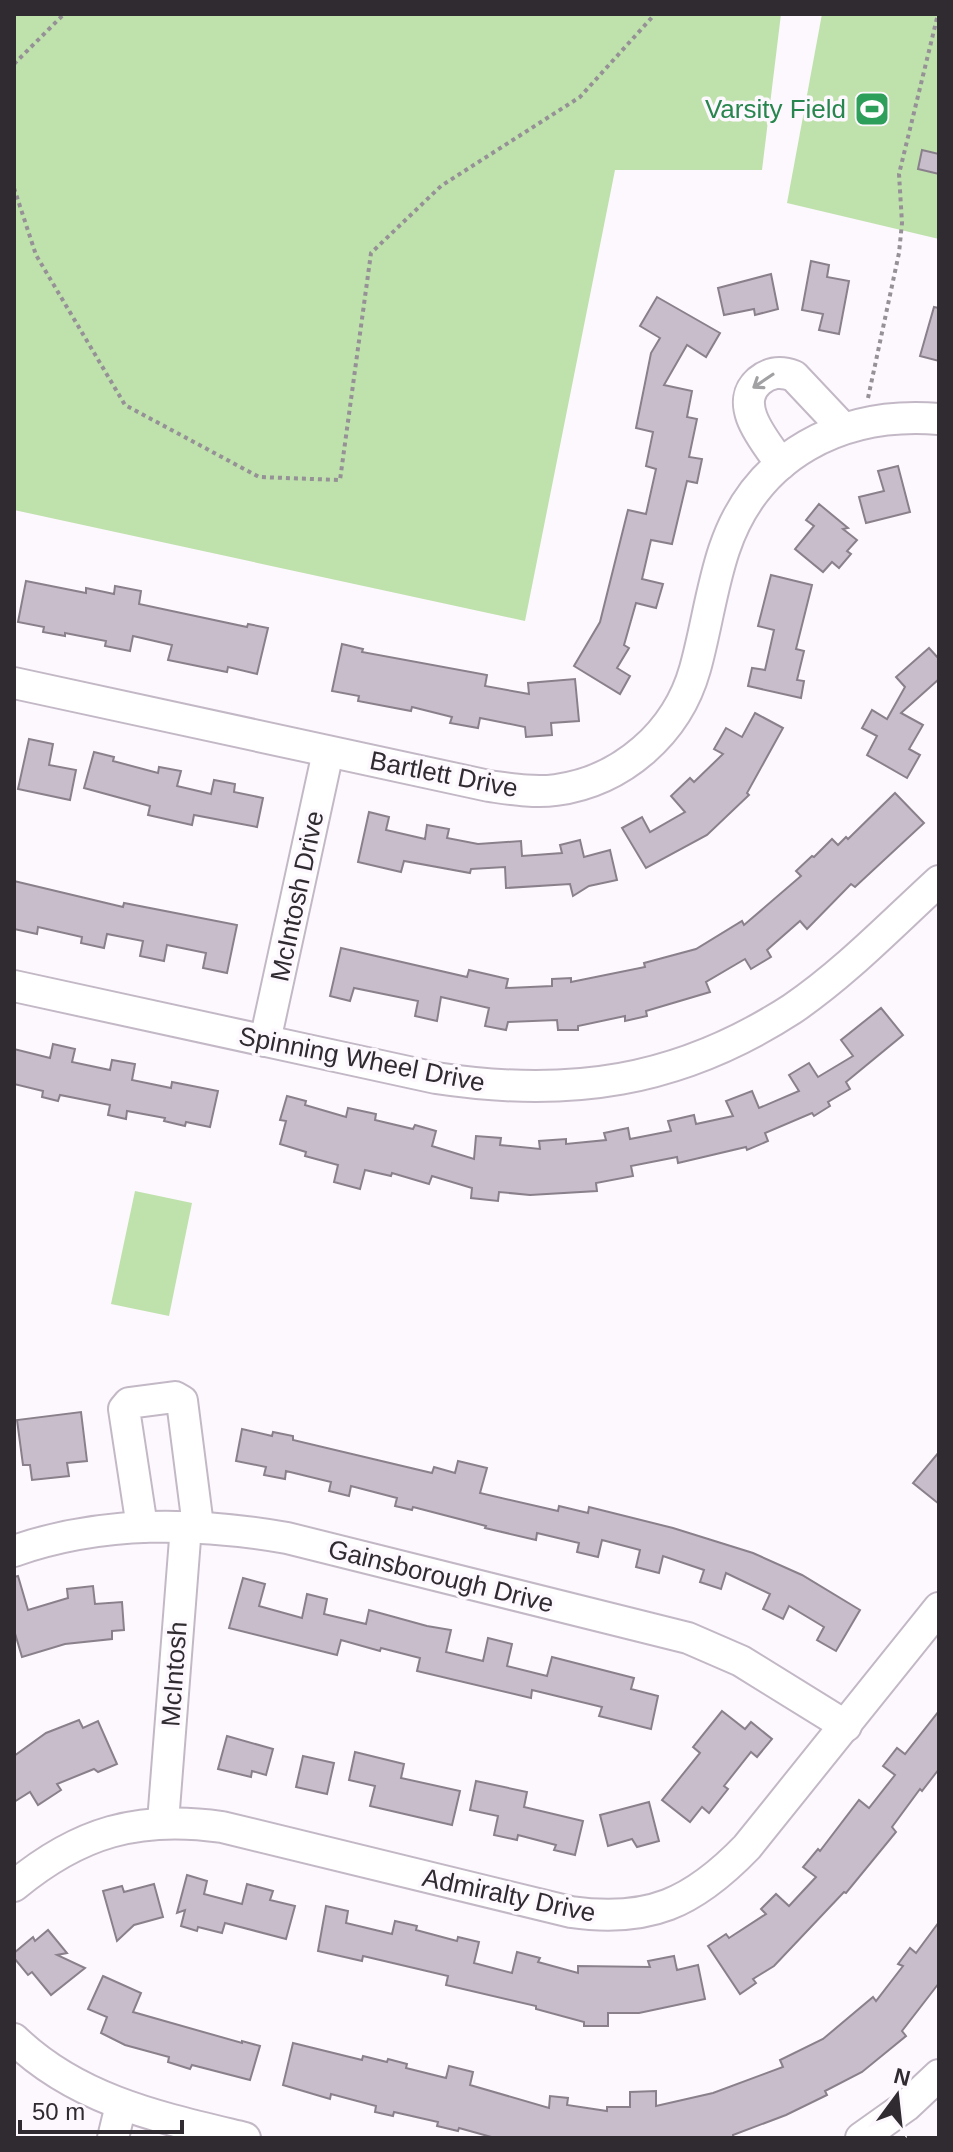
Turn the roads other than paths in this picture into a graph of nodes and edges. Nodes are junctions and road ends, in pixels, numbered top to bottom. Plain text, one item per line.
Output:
1 (939, 419) edge
2 (843, 428) junction
3 (781, 464) junction
4 (14, 683) edge
5 (328, 752) junction
6 (939, 881) edge
7 (14, 986) edge
8 (265, 1041) junction
9 (192, 1526) junction
10 (142, 1527) junction
11 (14, 1551) edge
12 (939, 1608) edge
13 (846, 1726) junction
14 (163, 1822) junction
15 (14, 1886) edge
16 (14, 2039) edge
17 (939, 2075) edge
18 (121, 2105) junction
19 (113, 2138) edge
20 (245, 2138) edge
21 (861, 2138) edge

1 - 2 street, Bartlett Drive
2 - 3 street, Bartlett Drive
2 -> 3 street
3 - 5 street, Bartlett Drive
4 - 5 street, Bartlett Drive
5 - 8 street, McIntosh Drive
6 - 8 street, Spinning Wheel Drive
7 - 8 street, Spinning Wheel Drive
9 - 10 street, Gainsborough Drive
9 - 10 street, McIntosh
9 - 13 street, Gainsborough Drive
9 - 14 street, McIntosh
10 - 11 street, Gainsborough Drive
12 - 13 street, Admiralty Drive
13 - 14 street, Admiralty Drive
14 - 15 street, Admiralty Drive
16 - 18 street
17 - 21 street
18 - 19 street
18 - 20 street

